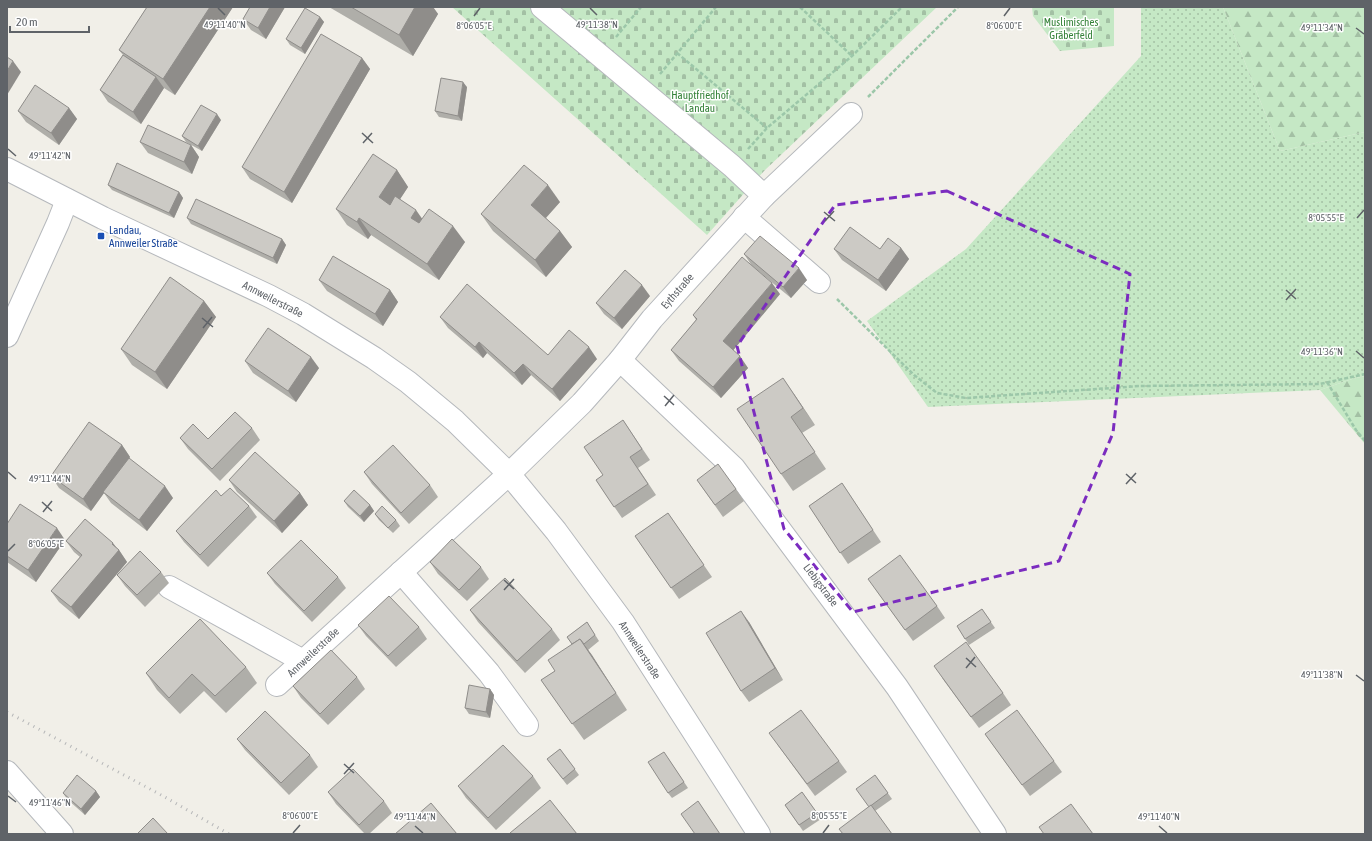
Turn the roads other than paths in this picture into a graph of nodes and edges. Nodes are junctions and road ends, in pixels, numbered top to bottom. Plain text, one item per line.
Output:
1 (542, 7) edge
2 (851, 114) road end
3 (7, 169) edge
4 (764, 196) junction
5 (67, 200) junction
6 (744, 217) junction
7 (819, 282) road end
8 (7, 336) edge
9 (620, 360) junction
10 (509, 474) junction
11 (401, 572) junction
12 (169, 588) dead end
13 (303, 661) junction
14 (277, 685) dead end
15 (527, 725) dead end
16 (7, 772) edge
17 (62, 834) edge
18 (759, 834) edge
19 (995, 834) edge

1 - 4 street
2 - 4 street, Eythstraße
3 - 5 street, Annweilerstraße
4 - 6 street, Eythstraße
5 - 8 street
5 - 10 street, Annweilerstraße
6 - 7 street
6 - 9 street, Eythstraße
9 - 10 street, Eythstraße
9 - 19 street, Liebigstraße
10 - 11 street, Annweilerstraße
10 - 18 street, Annweilerstraße
11 - 13 street, Annweilerstraße
11 - 15 street
12 - 13 street
13 - 14 street, Annweilerstraße
16 - 17 street

